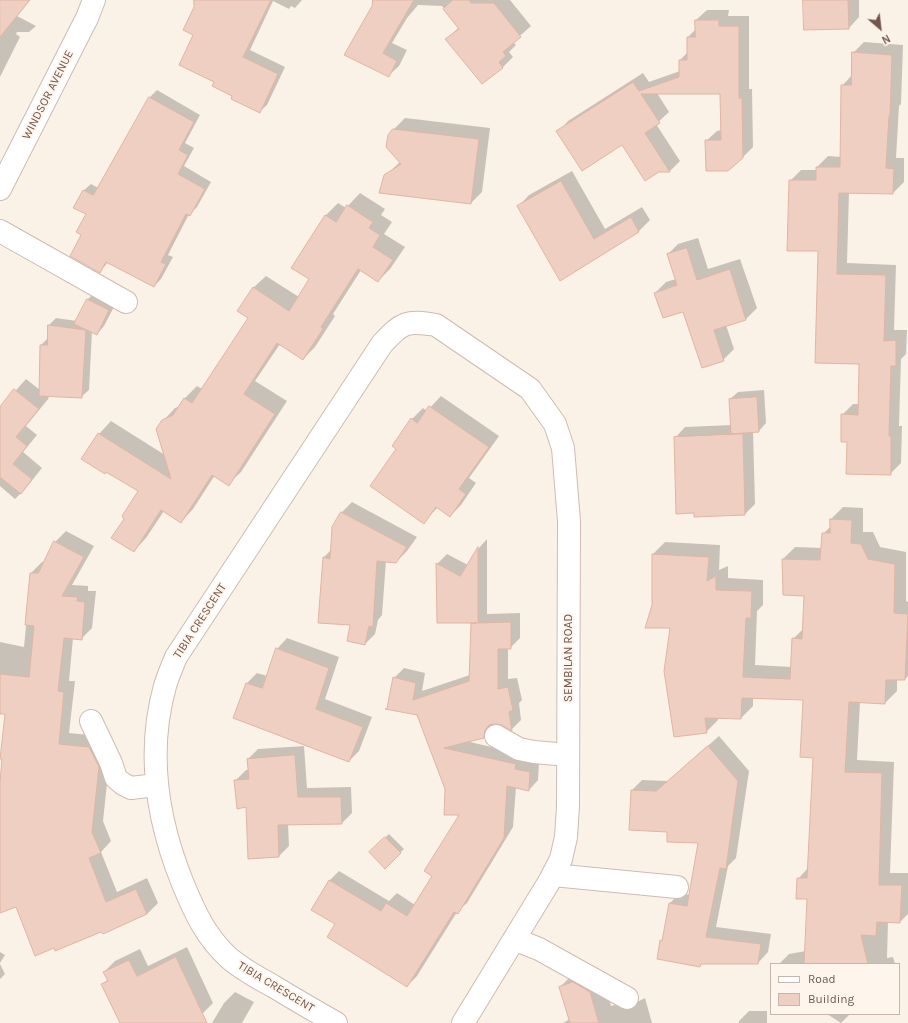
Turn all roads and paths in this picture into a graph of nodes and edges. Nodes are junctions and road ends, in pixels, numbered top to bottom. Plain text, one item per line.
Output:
1 (94, 0) edge
2 (0, 187) edge
3 (0, 231) edge
4 (126, 302) dead end
5 (436, 325) joint
6 (91, 721) dead end
7 (496, 736) dead end
8 (568, 755) junction
9 (156, 785) junction
10 (552, 875) junction
11 (677, 887) dead end
12 (514, 939) junction
13 (628, 998) dead end
14 (336, 1023) edge
15 (463, 1023) edge

1 - 2 street, WINDSOR AVENUE
3 - 4 street
5 - 8 street, SEMBILAN ROAD
5 - 9 street, TIBIA CRESCENT
6 - 9 street
7 - 8 street
8 - 10 street, SEMBILAN ROAD
9 - 14 street, TIBIA CRESCENT
10 - 11 street
10 - 12 street, SEMBILAN ROAD
12 - 13 street
12 - 15 street, SEMBILAN ROAD

